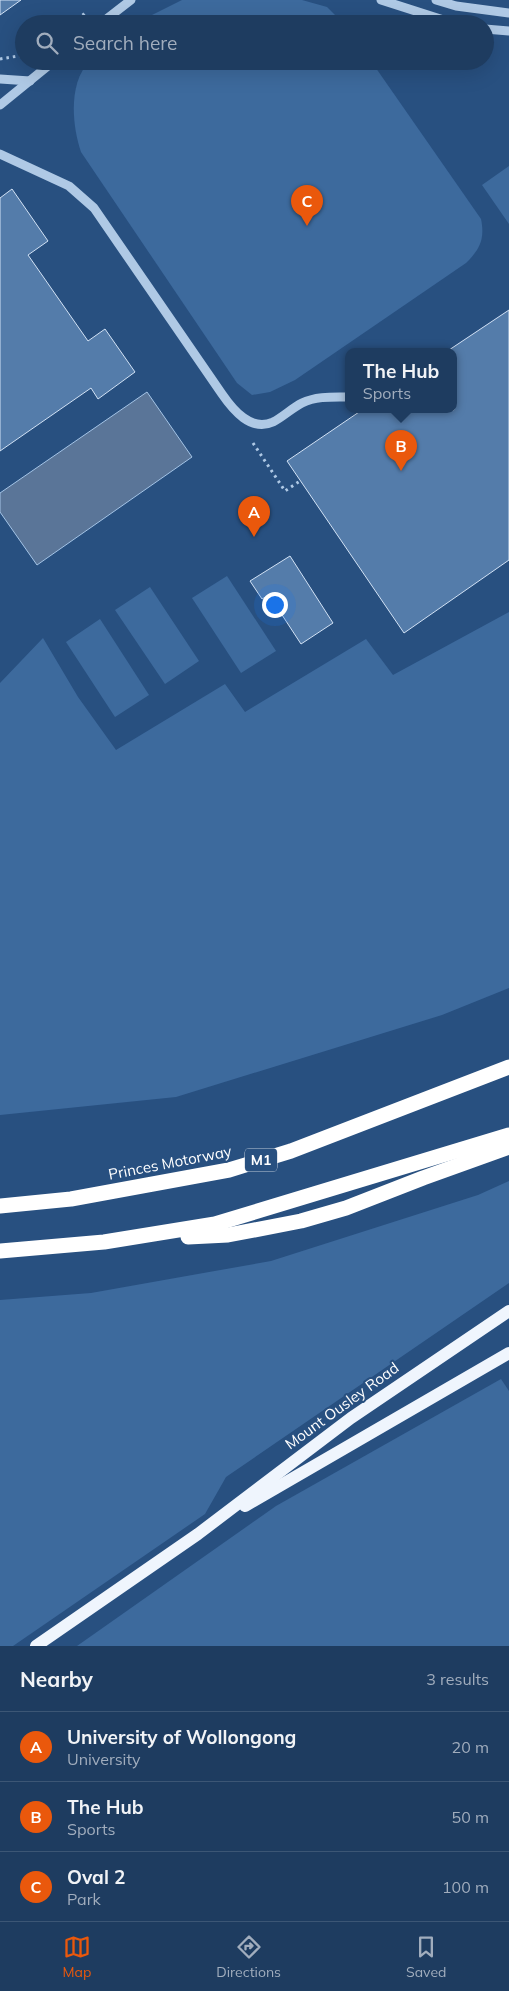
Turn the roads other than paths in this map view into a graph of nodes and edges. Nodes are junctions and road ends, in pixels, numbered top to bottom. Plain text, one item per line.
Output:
1 (131, 0) edge
2 (381, 0) edge
3 (436, 0) edge
4 (509, 13) edge
5 (112, 15) edge
6 (428, 15) edge
7 (494, 30) edge
8 (509, 31) edge
9 (43, 70) edge
10 (0, 79) edge
11 (30, 81) junction
12 (0, 105) edge
13 (0, 154) edge
14 (345, 397) edge
15 (509, 1067) edge
16 (509, 1135) edge
17 (509, 1147) edge
18 (0, 1206) edge
19 (104, 1242) junction
20 (0, 1251) edge
21 (509, 1311) edge
22 (509, 1353) edge
23 (198, 1534) junction
24 (36, 1646) edge

1 - 5 street
2 - 6 street
3 - 4 street
7 - 8 street
9 - 11 street
10 - 11 street
11 - 12 street
13 - 14 street
15 - 18 highway, Princes Motorway / M1
16 - 19 highway
17 - 19 highway
19 - 20 highway
21 - 23 main road, Mount Ousley Road
22 - 23 main road, Mount Ousley Road
23 - 24 main road, Mount Ousley Road

